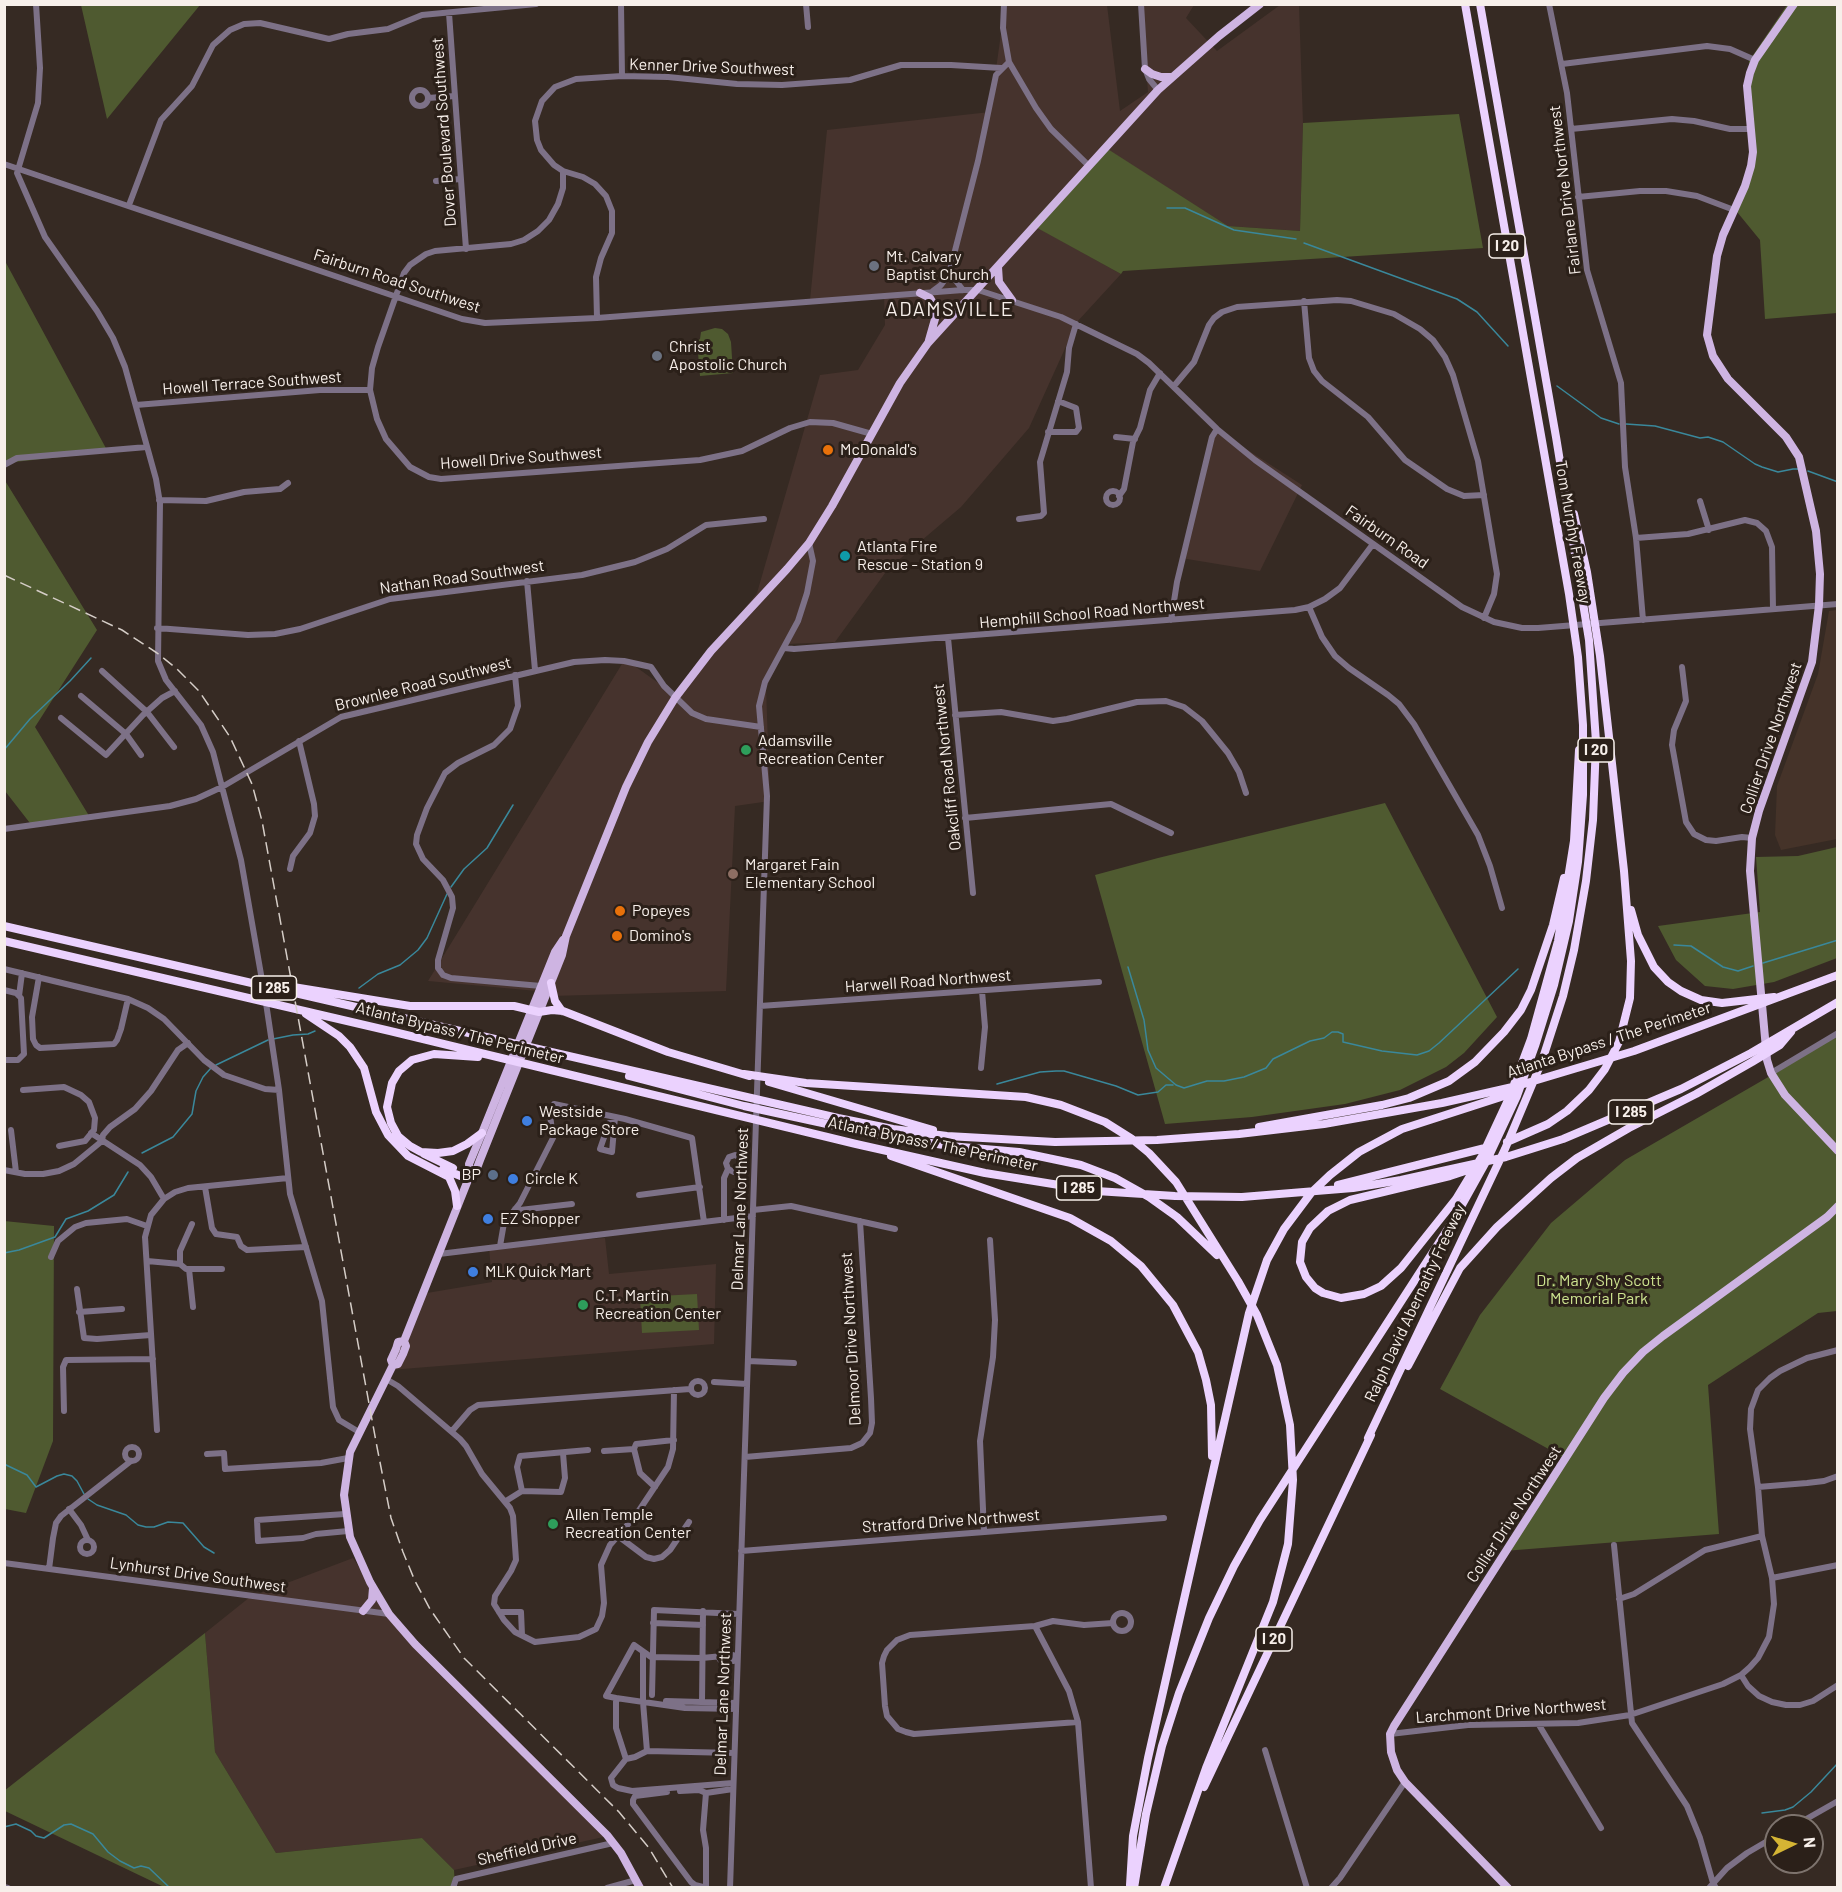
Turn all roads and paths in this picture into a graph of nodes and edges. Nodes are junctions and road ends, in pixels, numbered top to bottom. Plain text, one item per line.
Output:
1 (36, 4) edge
2 (536, 4) edge
3 (621, 4) edge
4 (807, 4) edge
5 (1004, 4) edge
6 (1141, 4) edge
7 (1260, 4) edge
8 (1465, 4) edge
9 (1480, 4) edge
10 (1549, 4) edge
11 (1794, 4) edge
12 (449, 13) junction
13 (807, 27) dead end
14 (1755, 60) junction
15 (1009, 62) junction
16 (1562, 64) junction
17 (1001, 68) junction
18 (1145, 69) junction
19 (622, 76) junction
20 (1171, 77) junction
21 (1158, 90) junction
22 (455, 96) junction
23 (428, 98) dead end
24 (1571, 129) junction
25 (1751, 129) junction
26 (4, 164) edge
27 (1088, 165) junction
28 (17, 167) junction
29 (563, 171) junction
30 (461, 179) junction
31 (436, 181) dead end
32 (1578, 197) junction
33 (129, 206) junction
34 (1734, 210) junction
35 (466, 249) junction
36 (998, 267) junction
37 (950, 268) junction
38 (963, 290) junction
39 (978, 290) junction
40 (930, 292) junction
41 (920, 293) junction
42 (395, 297) junction
43 (1011, 300) junction
44 (1304, 301) junction
45 (597, 318) junction
46 (1077, 324) junction
47 (928, 343) junction
48 (1160, 373) junction
49 (1174, 386) junction
50 (370, 390) junction
51 (1058, 401) junction
52 (136, 405) junction
53 (1217, 429) junction
54 (1048, 432) junction
55 (872, 434) junction
56 (1557, 437) junction
57 (1116, 438) dead end
58 (1134, 439) junction
59 (147, 447) junction
60 (4, 465) edge
61 (288, 483) dead end
62 (1484, 495) junction
63 (1119, 496) dead end
64 (159, 500) junction
65 (1700, 501) dead end
66 (764, 519) dead end
67 (1019, 519) dead end
68 (1709, 530) junction
69 (1636, 538) junction
70 (809, 543) junction
71 (1373, 544) junction
72 (527, 581) junction
73 (1838, 604) edge
74 (1819, 605) junction
75 (1309, 607) junction
76 (1773, 609) junction
77 (1484, 618) junction
78 (1171, 620) junction
79 (1643, 620) junction
80 (158, 628) junction
81 (948, 638) junction
82 (784, 648) junction
83 (1682, 667) dead end
84 (535, 670) junction
85 (102, 671) dead end
86 (1580, 674) junction
87 (516, 675) junction
88 (175, 691) junction
89 (81, 696) dead end
90 (675, 698) junction
91 (147, 712) junction
92 (955, 716) junction
93 (61, 718) dead end
94 (761, 726) junction
95 (126, 734) junction
96 (299, 741) junction
97 (174, 747) dead end
98 (141, 755) dead end
99 (222, 787) junction
100 (1246, 793) dead end
101 (1576, 804) junction
102 (965, 818) junction
103 (4, 829) edge
104 (1172, 833) dead end
105 (1752, 838) junction
106 (290, 869) dead end
107 (1624, 872) junction
108 (973, 893) dead end
109 (1502, 908) dead end
110 (4, 926) edge
111 (566, 936) junction
112 (4, 941) edge
113 (4, 969) edge
114 (22, 973) junction
115 (1838, 975) edge
116 (39, 977) junction
117 (244, 981) junction
118 (1099, 982) dead end
119 (551, 983) junction
120 (541, 986) junction
121 (4, 990) edge
122 (982, 991) junction
123 (19, 996) junction
124 (128, 999) junction
125 (1838, 1002) edge
126 (1748, 1005) junction
127 (760, 1006) junction
128 (301, 1010) junction
129 (536, 1011) junction
130 (563, 1011) junction
131 (1838, 1033) edge
132 (188, 1043) junction
133 (492, 1057) junction
134 (1751, 1057) junction
135 (4, 1060) edge
136 (1525, 1067) junction
137 (981, 1068) dead end
138 (1771, 1072) junction
139 (771, 1081) junction
140 (507, 1082) junction
141 (1517, 1086) junction
142 (23, 1090) dead end
143 (279, 1090) junction
144 (771, 1107) junction
145 (615, 1119) junction
146 (11, 1130) dead end
147 (91, 1133) junction
148 (482, 1133) junction
149 (1197, 1137) junction
150 (968, 1138) junction
151 (102, 1141) junction
152 (396, 1142) junction
153 (856, 1144) junction
154 (59, 1146) dead end
155 (1838, 1151) edge
156 (421, 1152) junction
157 (1506, 1157) junction
158 (728, 1169) dead end
159 (4, 1170) edge
160 (16, 1172) junction
161 (469, 1177) junction
162 (288, 1178) junction
163 (1490, 1181) joint
164 (205, 1186) junction
165 (699, 1187) junction
166 (1306, 1192) junction
167 (639, 1195) dead end
168 (164, 1198) junction
169 (572, 1204) dead end
170 (458, 1206) junction
171 (1838, 1206) edge
172 (515, 1209) junction
173 (753, 1213) junction
174 (724, 1220) junction
175 (860, 1221) junction
176 (704, 1222) junction
177 (192, 1224) dead end
178 (147, 1226) junction
179 (895, 1229) dead end
180 (990, 1240) dead end
181 (500, 1246) junction
182 (306, 1247) junction
183 (439, 1254) junction
184 (51, 1257) dead end
185 (147, 1261) junction
186 (180, 1264) junction
187 (189, 1269) junction
188 (222, 1269) dead end
189 (1238, 1281) junction
190 (77, 1289) dead end
191 (193, 1307) dead end
192 (122, 1309) dead end
193 (80, 1312) junction
194 (151, 1335) junction
195 (1838, 1350) edge
196 (153, 1359) junction
197 (748, 1361) junction
198 (794, 1363) dead end
199 (386, 1379) junction
200 (714, 1382) dead end
201 (747, 1384) junction
202 (690, 1389) dead end
203 (674, 1390) junction
204 (64, 1411) dead end
205 (157, 1430) dead end
206 (452, 1431) junction
207 (359, 1432) junction
208 (1368, 1438) junction
209 (674, 1440) junction
210 (634, 1449) junction
211 (588, 1450) dead end
212 (604, 1451) dead end
213 (563, 1453) junction
214 (207, 1454) dead end
215 (745, 1457) junction
216 (348, 1458) junction
217 (131, 1461) dead end
218 (1838, 1476) edge
219 (655, 1487) junction
220 (1758, 1487) junction
221 (522, 1491) junction
222 (506, 1501) junction
223 (1205, 1503) junction
224 (69, 1509) junction
225 (345, 1514) junction
226 (1164, 1518) dead end
227 (688, 1522) dead end
228 (348, 1530) junction
229 (984, 1532) junction
230 (618, 1536) junction
231 (1762, 1536) junction
232 (88, 1540) dead end
233 (1614, 1545) dead end
234 (741, 1551) junction
235 (4, 1563) edge
236 (1838, 1565) edge
237 (50, 1569) junction
238 (1772, 1578) junction
239 (373, 1588) junction
240 (1619, 1599) junction
241 (363, 1611) junction
242 (703, 1611) junction
243 (499, 1612) junction
244 (389, 1614) junction
245 (739, 1614) junction
246 (653, 1623) junction
247 (1113, 1623) dead end
248 (703, 1625) junction
249 (1035, 1626) junction
250 (522, 1635) junction
251 (643, 1652) junction
252 (651, 1658) junction
253 (702, 1658) junction
254 (737, 1658) junction
255 (1741, 1675) junction
256 (1838, 1685) edge
257 (652, 1695) dead end
258 (616, 1698) junction
259 (666, 1701) dead end
260 (643, 1702) junction
261 (702, 1702) junction
262 (736, 1706) junction
263 (1630, 1715) junction
264 (1078, 1722) junction
265 (1539, 1725) junction
266 (1390, 1734) junction
267 (1265, 1750) dead end
268 (647, 1751) junction
269 (734, 1753) junction
270 (626, 1759) junction
271 (1404, 1782) junction
272 (733, 1786) junction
273 (706, 1793) junction
274 (1838, 1801) edge
275 (1815, 1814) edge
276 (1601, 1828) dead end
277 (1181, 1839) junction
278 (1764, 1843) edge
279 (613, 1844) junction
280 (638, 1884) edge
281 (1713, 1886) edge
282 (453, 1887) edge
283 (607, 1887) edge
284 (706, 1887) edge
285 (730, 1887) edge
286 (1092, 1887) edge
287 (1132, 1887) edge
288 (1164, 1887) edge
289 (1307, 1887) edge
290 (1331, 1887) edge
291 (1508, 1887) edge

1 - 28 street
2 - 12 street
3 - 19 street
4 - 13 street
5 - 15 street
6 - 18 street
7 - 20 main road
8 - 86 highway, Tom Murphy Freeway / I 20
9 - 56 highway, Tom Murphy Freeway / I 20
10 - 16 street, Fairlane Drive Northwest
11 - 14 main road, Collier Drive Northwest
12 - 22 street, Dover Boulevard Southwest
12 - 33 street
14 - 16 street
14 - 25 main road, Collier Drive Northwest
15 - 17 street
15 - 27 street
16 - 24 street, Fairlane Drive Northwest
17 - 19 street, Kenner Drive Southwest
17 - 37 street
18 - 20 main road
18 - 21 street
19 - 29 street, Kenner Drive Southwest
20 - 21 main road
21 - 27 main road
22 - 23 street
22 - 30 street, Dover Boulevard Southwest
24 - 25 street
24 - 32 street, Fairlane Drive Northwest
25 - 34 main road, Collier Drive Northwest
26 - 28 street, Fairburn Road Southwest
27 - 36 main road
28 - 33 street, Fairburn Road Southwest
28 - 52 street
29 - 35 street, Howell Drive Southwest
29 - 45 street, Kenner Drive Southwest
30 - 31 street
30 - 35 street, Dover Boulevard Southwest
32 - 34 street
32 - 69 street, Fairlane Drive Northwest
33 - 42 street, Fairburn Road Southwest
34 - 74 main road, Collier Drive Northwest
35 - 42 street, Howell Drive Southwest
36 - 39 main road
36 - 43 main road
37 - 38 street
37 - 40 street
38 - 39 street, Fairburn Road Southwest
38 - 40 street, Fairburn Road Southwest
39 - 43 street, Fairburn Road
39 - 47 main road
40 - 41 street, Fairburn Road Southwest
41 - 45 street, Fairburn Road Southwest
41 - 47 main road
42 - 45 street, Fairburn Road Southwest
42 - 50 street, Howell Drive Southwest
43 - 46 street, Fairburn Road
44 - 49 street
44 - 62 street
44 - 62 street
46 - 48 street, Fairburn Road
46 - 51 street
47 - 55 main road
48 - 49 street, Fairburn Road
48 - 58 street
49 - 53 street, Fairburn Road
50 - 52 street, Howell Terrace Southwest
50 - 55 street, Howell Drive Southwest
51 - 54 street
51 - 54 street
52 - 59 street
53 - 71 street, Fairburn Road
53 - 78 street
54 - 67 street
55 - 70 main road
56 - 107 highway
56 - 163 highway, Tom Murphy Freeway / I 20
57 - 58 street
58 - 63 street
59 - 60 street
59 - 64 street
61 - 64 street
62 - 77 street
64 - 80 street
65 - 68 street
66 - 72 street, Nathan Road Southwest
68 - 69 street
68 - 76 street
69 - 79 street, Fairlane Drive Northwest
70 - 82 street, Delmar Lane Northwest
70 - 90 main road
71 - 75 street, Hemphill School Road Northwest
71 - 77 street, Fairburn Road
72 - 80 street, Nathan Road Southwest
72 - 84 street
73 - 74 street, Fairburn Road
74 - 76 street, Fairburn Road
74 - 105 main road, Collier Drive Northwest
75 - 78 street, Hemphill School Road Northwest
75 - 109 street
76 - 79 street, Fairburn Road
77 - 79 street, Fairburn Road
78 - 81 street, Hemphill School Road Northwest
80 - 88 street
81 - 82 street, Hemphill School Road Northwest
81 - 92 street, Oakcliff Road Northwest
82 - 94 street, Delmar Lane Northwest
83 - 105 street
84 - 87 street, Brownlee Road Southwest
84 - 90 street, Brownlee Road Southwest
85 - 91 street
86 - 101 highway
86 - 136 highway, Tom Murphy Freeway / I 20
87 - 96 street, Brownlee Road Southwest
87 - 120 street
88 - 91 street
88 - 99 street
89 - 95 street
90 - 94 street, Brownlee Road Southwest
90 - 111 main road
91 - 95 street
91 - 97 street
92 - 100 street
92 - 102 street, Oakcliff Road Northwest
93 - 95 street
94 - 127 street, Delmar Lane Northwest
95 - 98 street
96 - 99 street, Brownlee Road Southwest
96 - 106 street
99 - 103 street, Brownlee Road Southwest
99 - 143 street
101 - 136 highway
101 - 149 highway
102 - 104 street
102 - 108 street, Oakcliff Road Northwest
105 - 138 main road, Collier Drive Northwest
107 - 126 highway
107 - 166 highway
110 - 117 highway, Atlanta Bypass / The Perimeter / I 285
111 - 119 main road
111 - 120 main road
112 - 128 highway, Atlanta Bypass / The Perimeter / I 285
113 - 114 street
114 - 116 street
114 - 123 street
115 - 126 highway
116 - 124 street
116 - 124 street
117 - 129 highway
117 - 144 highway, Atlanta Bypass / The Perimeter / I 285
118 - 122 street, Harwell Road Northwest
119 - 129 main road
119 - 130 highway
120 - 129 main road
121 - 123 street
122 - 127 street, Harwell Road Northwest
122 - 137 street
123 - 135 street
124 - 132 street
125 - 134 highway, Atlanta Bypass / The Perimeter / I 285
126 - 141 highway, Atlanta Bypass / The Perimeter / I 285
127 - 173 street, Delmar Lane Northwest
128 - 133 highway, Atlanta Bypass / The Perimeter / I 285
128 - 152 highway
129 - 130 highway
129 - 140 main road
130 - 139 highway
131 - 138 street
132 - 143 street
132 - 151 street
133 - 153 highway, Atlanta Bypass / The Perimeter / I 285
133 - 156 highway
134 - 157 highway, Atlanta Bypass / The Perimeter / I 285
134 - 208 highway
136 - 157 highway
136 - 287 highway, I 20
138 - 155 main road, Collier Drive Northwest
139 - 150 highway
139 - 189 highway
140 - 148 main road
140 - 161 main road
141 - 149 highway, Atlanta Bypass / The Perimeter / I 285
141 - 223 highway
142 - 147 street
143 - 162 street
144 - 150 highway, Atlanta Bypass / The Perimeter / I 285
144 - 189 highway
145 - 145 street
145 - 165 street
145 - 172 street
146 - 160 street
147 - 151 street
147 - 154 street
148 - 156 highway
148 - 161 main road
149 - 150 highway, Atlanta Bypass / The Perimeter / I 285
151 - 160 street
151 - 168 street
152 - 161 highway
152 - 170 highway
153 - 166 highway, Atlanta Bypass / The Perimeter / I 285
153 - 223 highway
156 - 161 highway
157 - 166 highway, Atlanta Bypass / The Perimeter / I 285
158 - 174 street
159 - 160 street
161 - 170 main road
162 - 164 street
162 - 182 street
163 - 208 highway, Ralph David Abernathy Freeway / I 20
164 - 168 street
164 - 182 street
165 - 167 street
165 - 176 street
168 - 178 street
169 - 172 street
170 - 183 main road
171 - 266 main road, Collier Drive Northwest
172 - 181 street
173 - 174 street
173 - 175 street
173 - 197 street, Delmar Lane Northwest
174 - 176 street
175 - 179 street
175 - 215 street, Delmoor Drive Northwest
176 - 181 street
177 - 186 street
178 - 184 street
178 - 185 street
180 - 229 street
181 - 183 street
182 - 207 street
183 - 199 main road
185 - 186 street
185 - 194 street
186 - 187 street
187 - 188 street
187 - 191 street
189 - 277 highway
190 - 193 street
192 - 193 street
193 - 194 street
194 - 196 street
195 - 220 street, Larchmont Drive Northwest
196 - 204 street
196 - 205 street
197 - 198 street
197 - 201 street, Delmar Lane Northwest
199 - 206 street
199 - 207 main road
200 - 201 street
201 - 215 street, Delmar Lane Northwest
202 - 203 street
203 - 206 street
203 - 209 street
206 - 222 street
207 - 216 main road
208 - 277 highway, I 20
209 - 210 street
209 - 219 street
210 - 212 street
210 - 219 street
211 - 213 street
213 - 221 street
213 - 221 street
214 - 216 street
215 - 234 street, Delmar Lane Northwest
216 - 225 main road
217 - 224 street
218 - 220 street
219 - 230 street
220 - 231 street, Larchmont Drive Northwest
221 - 222 street
222 - 243 street
223 - 287 highway
224 - 232 street
224 - 237 street
225 - 228 main road
225 - 228 street
226 - 229 street, Stratford Drive Northwest
227 - 230 street
228 - 239 main road
229 - 234 street, Stratford Drive Northwest
230 - 250 street
231 - 238 street, Larchmont Drive Northwest
231 - 240 street
233 - 240 street
234 - 245 street, Delmar Lane Northwest
235 - 237 street, Lynhurst Drive Southwest
236 - 238 street
237 - 241 street, Lynhurst Drive Southwest
238 - 255 street, Larchmont Drive Northwest
239 - 241 main road
239 - 244 main road
240 - 263 street
241 - 244 street, Lynhurst Drive Southwest
242 - 245 street
242 - 246 street
242 - 248 street
243 - 250 street
243 - 250 street
244 - 279 main road
245 - 254 street, Delmar Lane Northwest
246 - 248 street
246 - 252 street
247 - 249 street
248 - 253 street
249 - 264 street
249 - 264 street
251 - 252 street
251 - 258 street
251 - 260 street
252 - 253 street
252 - 257 street
253 - 254 street
253 - 261 street
254 - 262 street, Delmar Lane Northwest
255 - 256 street
255 - 263 street, Larchmont Drive Northwest
258 - 260 street
258 - 270 street
259 - 261 street
260 - 262 street
260 - 268 street
261 - 262 street
262 - 269 street, Delmar Lane Northwest
263 - 265 street, Larchmont Drive Northwest
263 - 281 street
264 - 286 street
265 - 266 street, Larchmont Drive Northwest
265 - 276 street
266 - 271 main road
267 - 289 street
268 - 269 street
268 - 270 street
269 - 272 street, Delmar Lane Northwest
270 - 272 street
271 - 290 street
271 - 291 main road
272 - 273 street
272 - 285 street, Delmar Lane Northwest
273 - 284 street
273 - 284 street
274 - 275 street
277 - 288 highway, I 20
278 - 281 street
279 - 280 main road
279 - 282 street, Sheffield Drive
280 - 283 street

